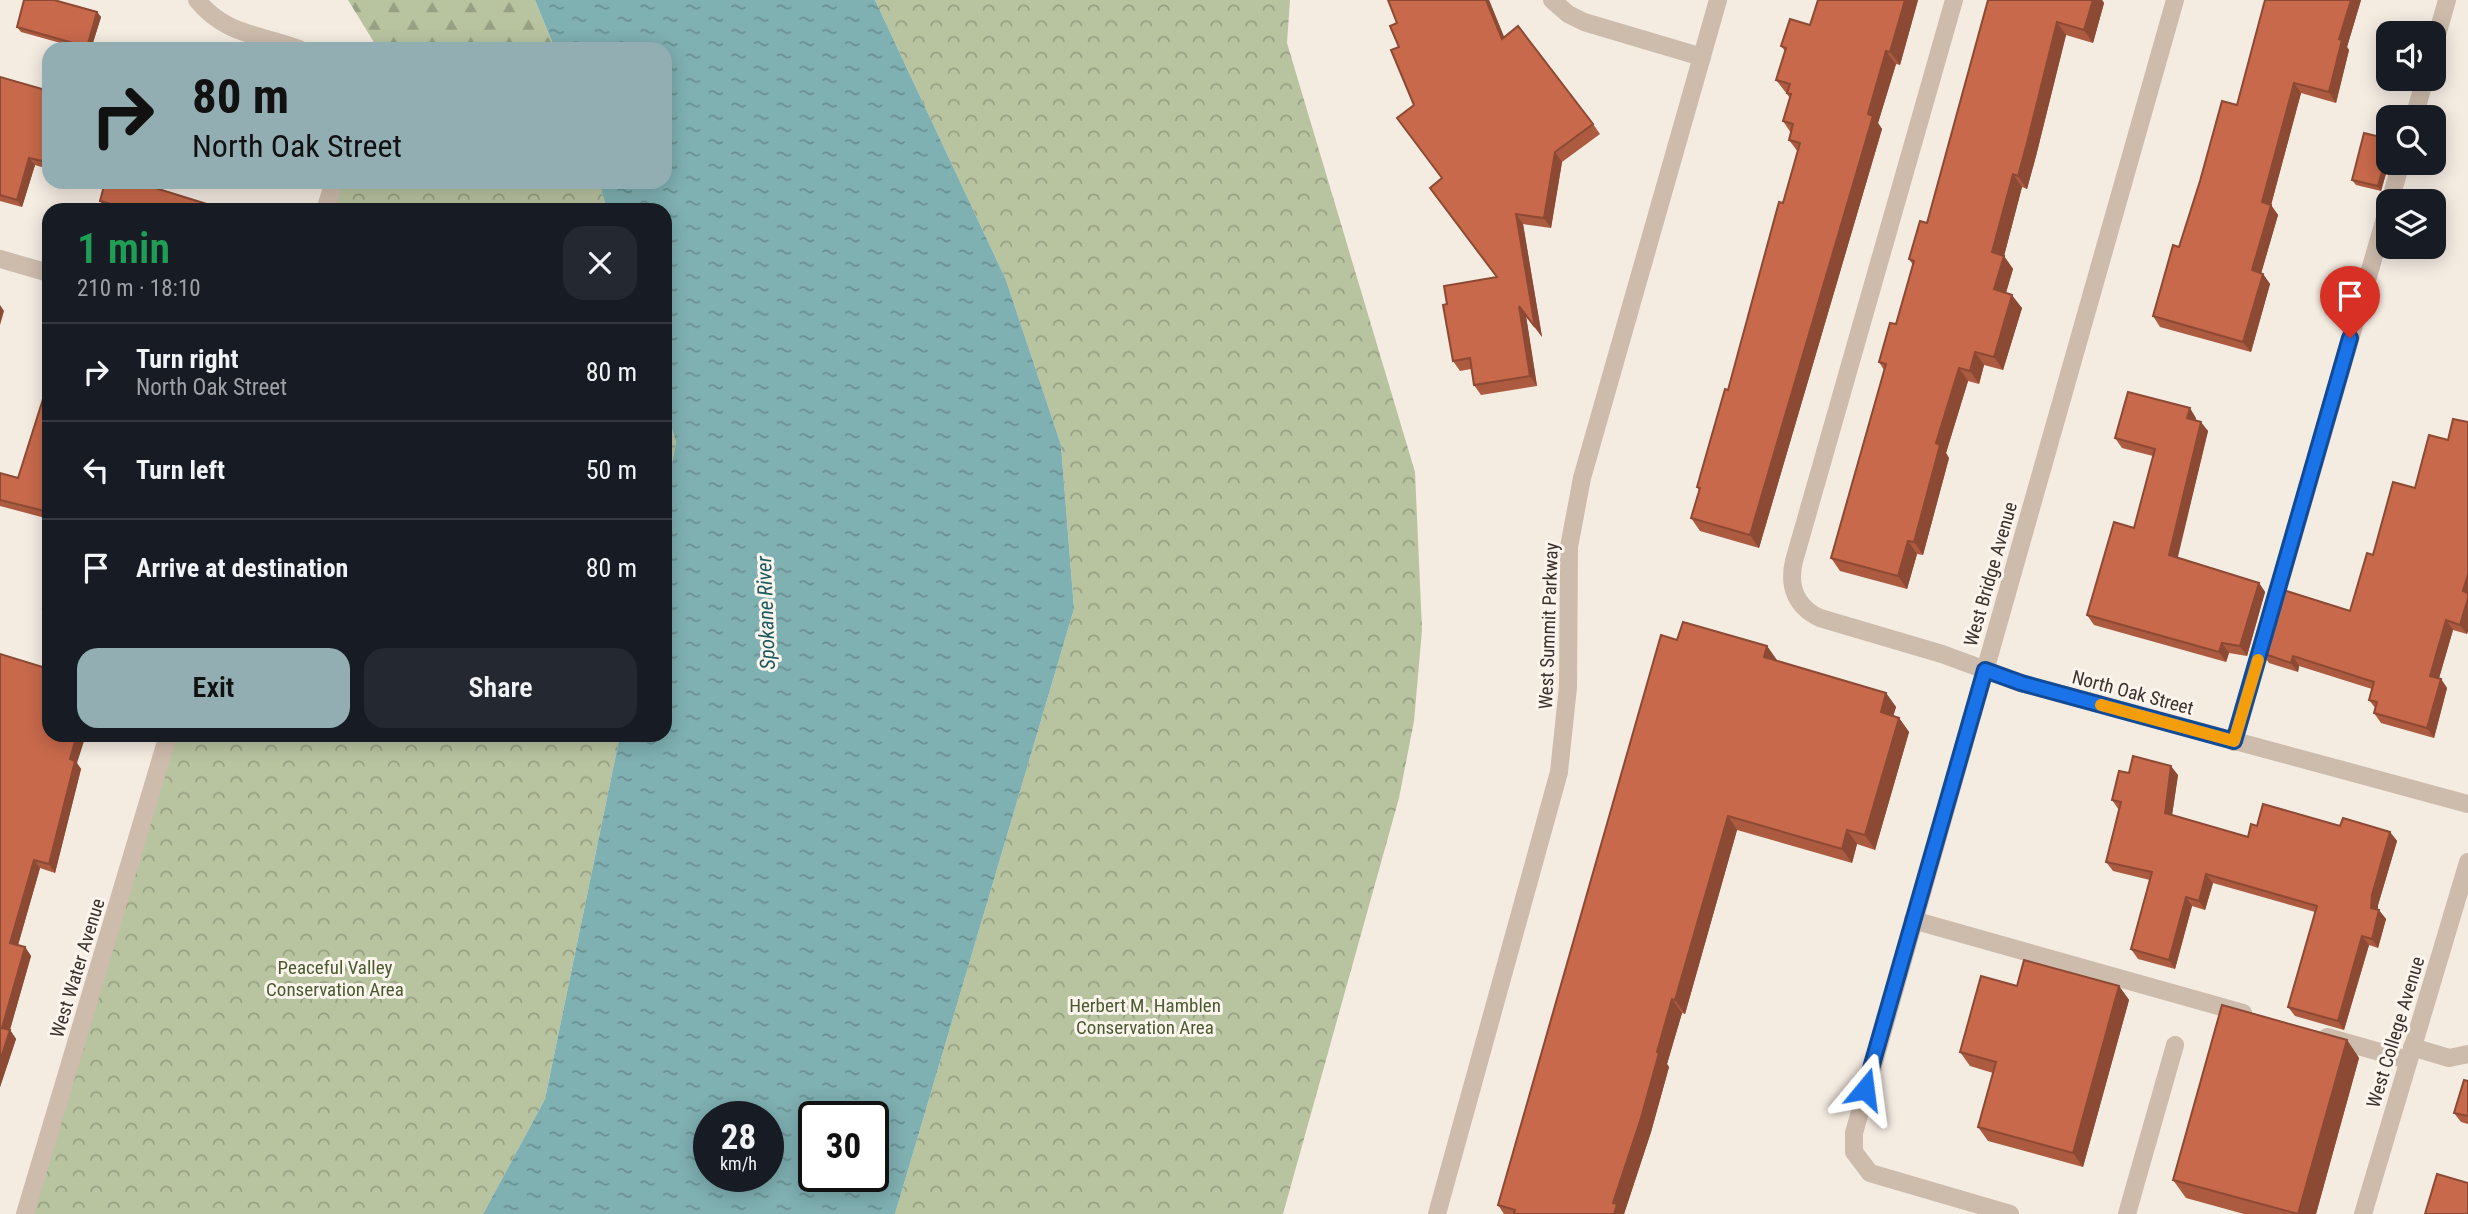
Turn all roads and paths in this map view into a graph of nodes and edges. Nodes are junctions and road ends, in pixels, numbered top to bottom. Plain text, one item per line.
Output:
1 (197, 0) edge
2 (1552, 0) edge
3 (1718, 0) edge
4 (1954, 0) edge
5 (2175, 0) edge
6 (2447, 0) edge
7 (2441, 21) edge
8 (276, 42) edge
9 (1702, 57) junction
10 (2376, 248) edge
11 (0, 259) edge
12 (42, 271) edge
13 (1985, 670) junction
14 (2234, 741) junction
15 (166, 742) edge
16 (2468, 804) edge
17 (2468, 862) edge
18 (1913, 920) junction
19 (2261, 1018) edge
20 (2315, 1033) edge
21 (2175, 1045) dead end
22 (2410, 1053) junction
23 (2468, 1054) edge
24 (25, 1214) edge
25 (1437, 1214) edge
26 (2010, 1214) edge
27 (2127, 1214) edge
28 (2363, 1214) edge

1 - 8 street
2 - 9 street
3 - 9 street, West Summit Parkway
4 - 13 street, North Oak Street
5 - 13 street, West Bridge Avenue
6 - 7 street
9 - 25 street, West Summit Parkway
10 - 14 street
11 - 12 street
13 - 14 street, North Oak Street
13 - 18 street, West Bridge Avenue
14 - 16 street, North Oak Street
15 - 24 street, West Water Avenue
17 - 22 street, West College Avenue
18 - 19 street
18 - 26 street, West Bridge Avenue
20 - 22 street
21 - 27 street
22 - 23 street
22 - 28 street, West College Avenue

